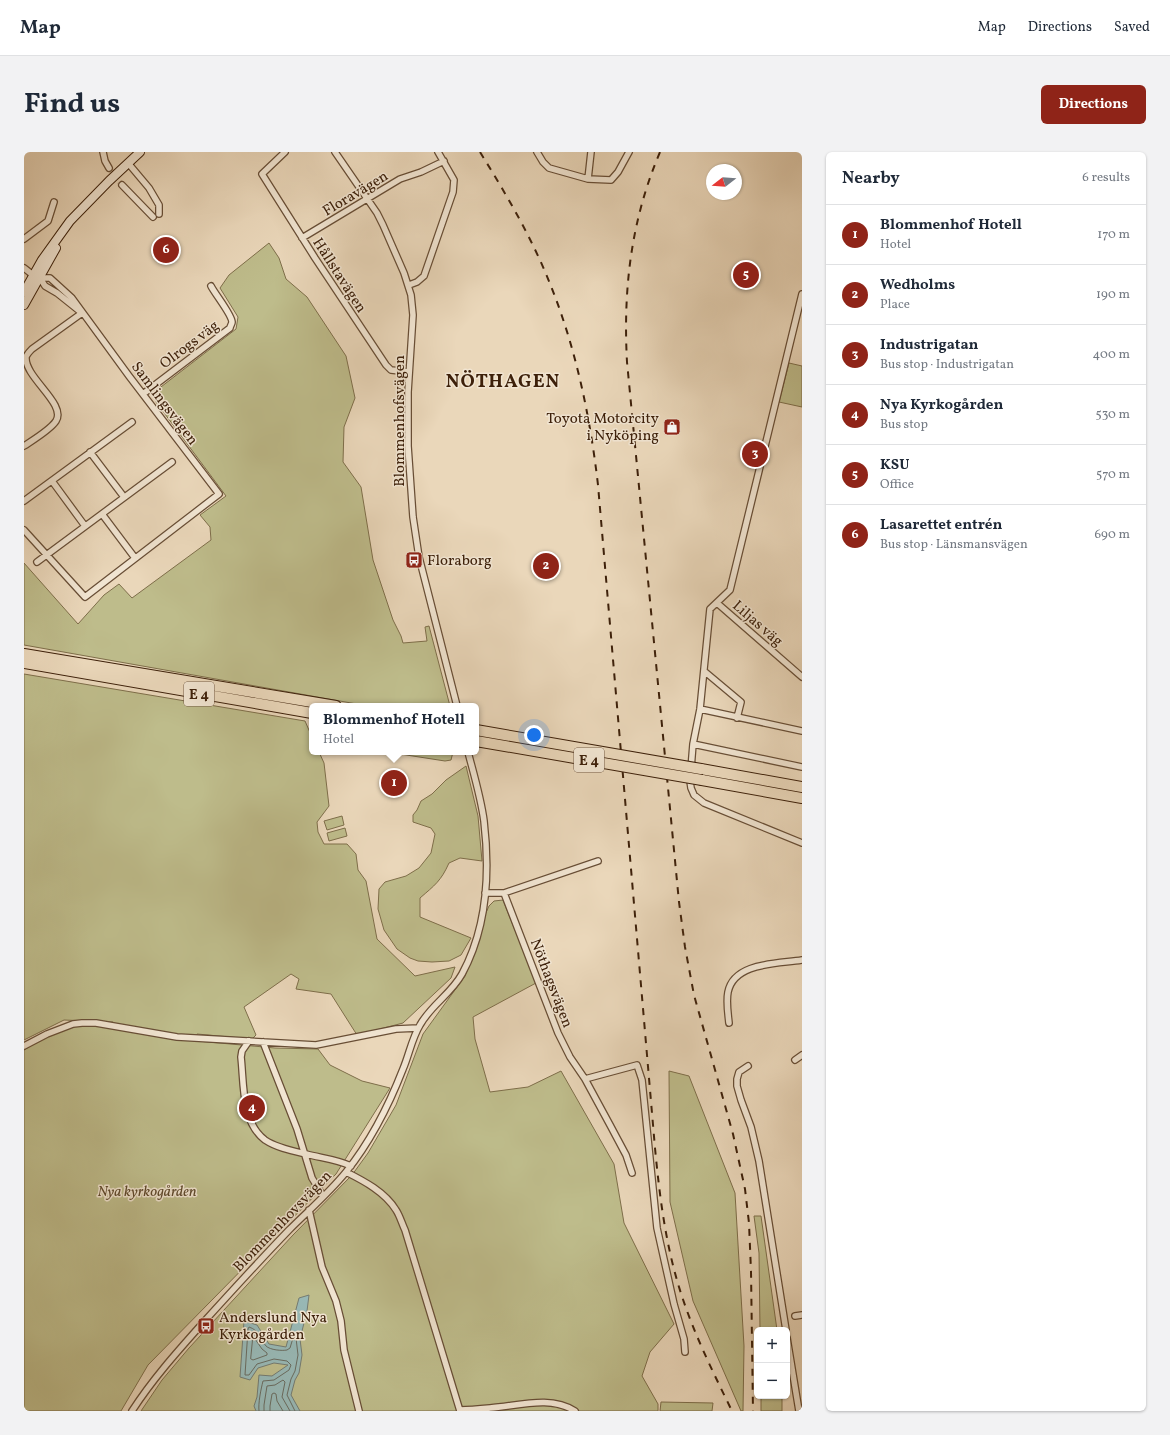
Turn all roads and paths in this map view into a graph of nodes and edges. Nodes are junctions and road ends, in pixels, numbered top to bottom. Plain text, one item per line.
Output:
1 (103, 152) edge
2 (140, 152) edge
3 (285, 152) edge
4 (335, 152) edge
5 (438, 152) edge
6 (537, 152) edge
7 (591, 152) edge
8 (629, 152) edge
9 (444, 161) junction
10 (128, 163) junction
11 (109, 168) tunnel mouth
12 (588, 179) junction
13 (122, 185) tunnel mouth
14 (368, 200) junction
15 (54, 202) dead end
16 (159, 214) dead end
17 (153, 218) dead end
18 (302, 238) junction
19 (24, 239) edge
20 (24, 268) edge
21 (37, 277) junction
22 (409, 285) junction
23 (211, 286) dead end
24 (24, 292) edge
25 (802, 294) edge
26 (24, 306) edge
27 (82, 313) junction
28 (409, 372) junction
29 (143, 394) junction
30 (132, 422) dead end
31 (24, 446) edge
32 (90, 452) junction
33 (172, 462) dead end
34 (52, 481) junction
35 (124, 497) junction
36 (24, 501) edge
37 (102, 514) junction
38 (85, 526) junction
39 (24, 530) edge
40 (47, 555) junction
41 (135, 558) junction
42 (37, 562) dead end
43 (717, 603) junction
44 (24, 654) edge
45 (27, 665) edge
46 (704, 671) junction
47 (802, 677) edge
48 (318, 703) edge
49 (456, 703) edge
50 (700, 709) junction
51 (309, 712) edge
52 (737, 718) junction
53 (479, 731) edge
54 (802, 731) edge
55 (479, 742) edge
56 (693, 744) junction
57 (469, 755) edge
58 (802, 767) edge
59 (802, 787) edge
60 (802, 798) edge
61 (802, 843) edge
62 (598, 861) dead end
63 (485, 893) junction
64 (504, 893) junction
65 (802, 960) edge
66 (729, 1023) dead end
67 (418, 1028) junction
68 (249, 1041) junction
69 (263, 1042) junction
70 (24, 1046) edge
71 (802, 1055) edge
72 (795, 1060) dead end
73 (748, 1066) dead end
74 (585, 1079) junction
75 (306, 1154) junction
76 (351, 1166) junction
77 (346, 1172) junction
78 (632, 1173) dead end
79 (323, 1196) junction
80 (309, 1210) junction
81 (802, 1315) edge
82 (795, 1316) dead end
83 (786, 1327) edge
84 (685, 1352) dead end
85 (790, 1356) edge
86 (132, 1411) edge
87 (359, 1411) edge
88 (460, 1411) edge
89 (575, 1411) edge
90 (799, 1411) edge

1 - 11 street
2 - 10 main road
3 - 18 street, Hållstavägen
4 - 14 street, Blommenhofsvägen
5 - 9 street
6 - 12 street
7 - 12 street
8 - 12 street
9 - 14 street, Floravägen
9 - 22 street
10 - 16 street
10 - 21 main road
13 - 17 street
14 - 18 street, Floravägen
14 - 22 street, Blommenhofsvägen
15 - 19 street
18 - 28 street, Hållstavägen
20 - 21 street
21 - 24 main road
21 - 26 main road
21 - 27 street, Samlingsvägen
21 - 27 street, Samlingsvägen
22 - 28 street, Blommenhofsvägen
23 - 29 street, Olrogs väg
25 - 43 street
27 - 29 street, Samlingsvägen
27 - 31 street
28 - 49 street, Blommenhofsvägen
29 - 41 street, Samlingsvägen
30 - 32 street
32 - 34 street
32 - 35 street
33 - 35 street
34 - 36 street
34 - 38 street
35 - 37 street
37 - 38 street
37 - 41 street
38 - 40 street
39 - 40 street
40 - 41 street
40 - 42 street
43 - 46 street
43 - 47 street, Liljas väg
44 - 48 highway, E 4
45 - 51 highway, E 4
46 - 50 street
46 - 52 street
50 - 52 street
50 - 56 street
52 - 54 street
53 - 59 highway, E 4, bridge
55 - 60 highway, E 4, bridge
56 - 58 street
56 - 61 street
57 - 63 street
62 - 64 street
63 - 64 street
63 - 67 street
64 - 74 street, Nöthagsvägen
65 - 66 street
67 - 69 street
67 - 76 street, Blommenhovsvägen
68 - 69 street
68 - 70 street
68 - 75 street
69 - 75 street
71 - 72 street
73 - 83 street
74 - 78 street, Nöthagsvägen
74 - 84 street
75 - 76 street
75 - 79 street
76 - 77 street, Blommenhovsvägen
77 - 79 street, Blommenhovsvägen
77 - 88 street
79 - 80 street, Blommenhovsvägen
80 - 86 street, Blommenhovsvägen
80 - 87 street
81 - 82 street
85 - 90 street
88 - 89 street

